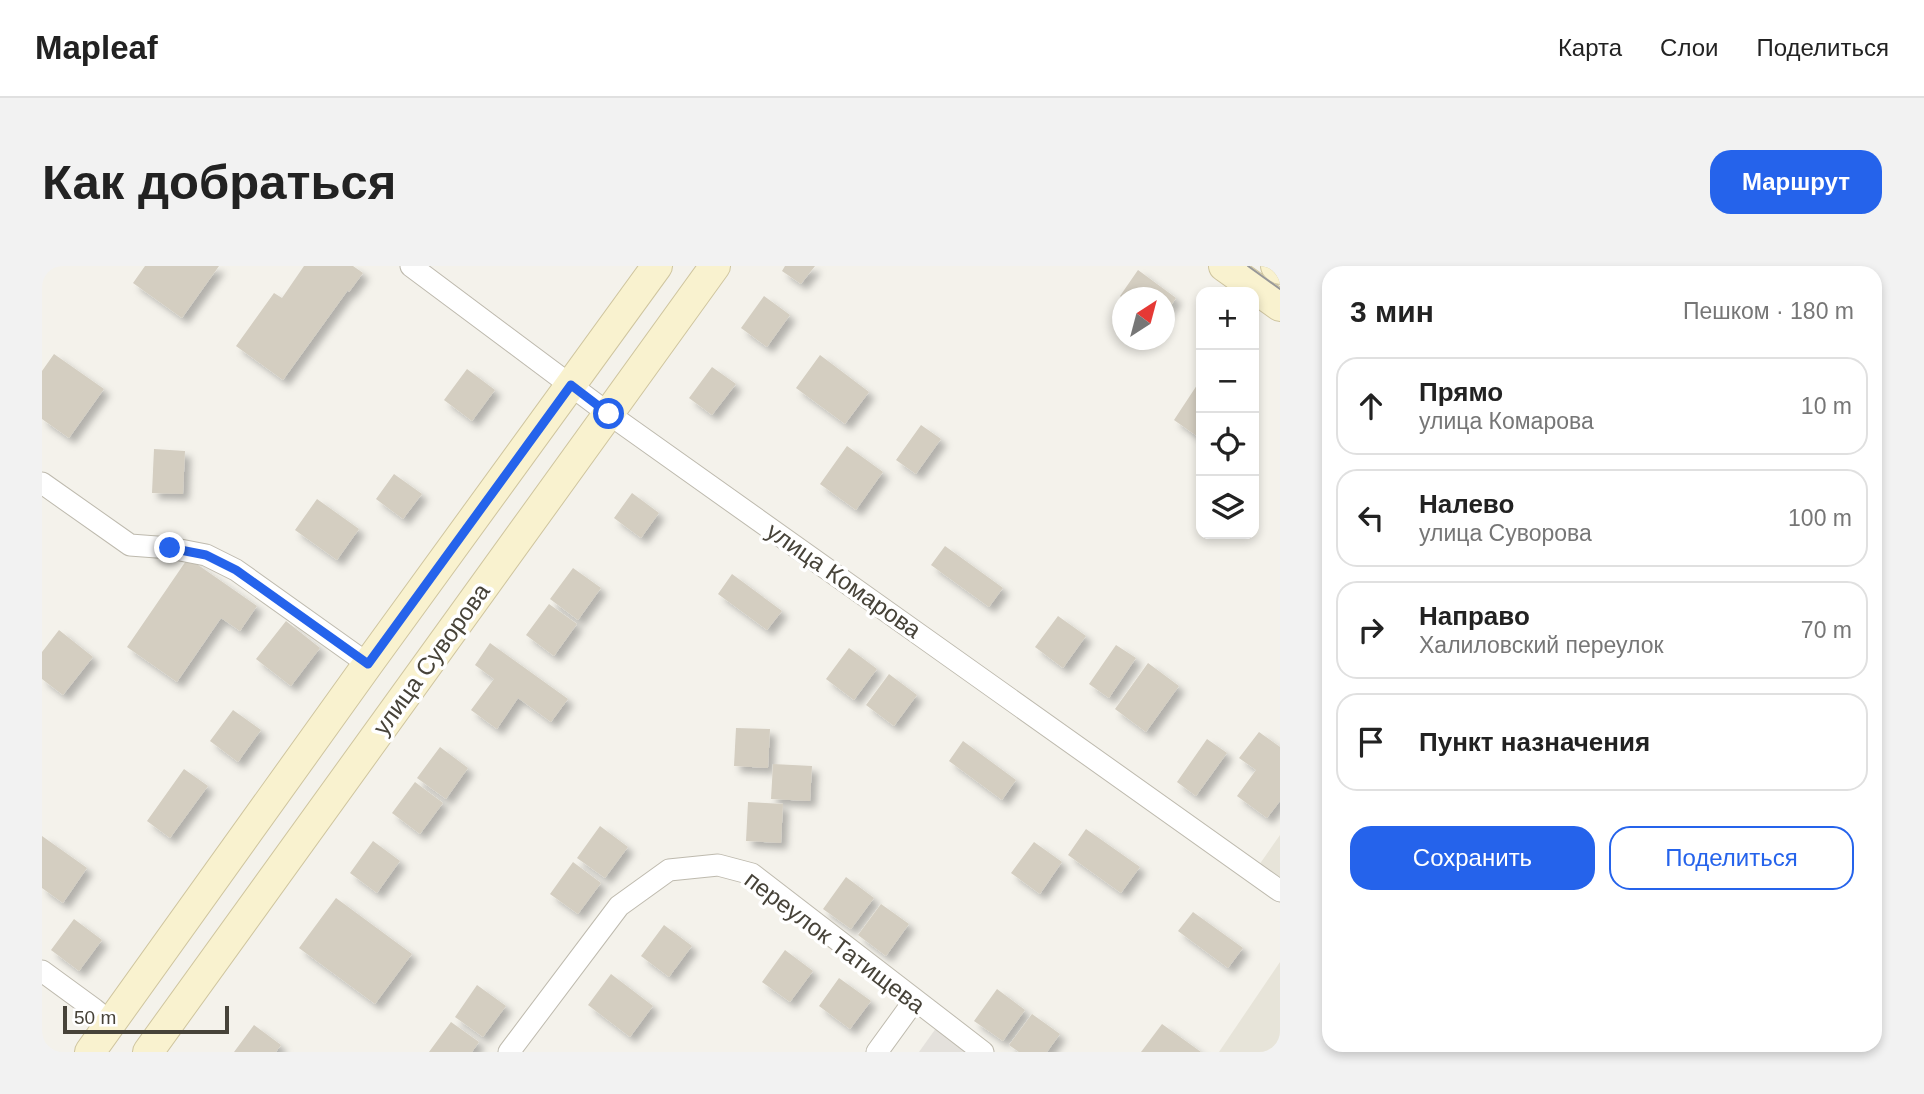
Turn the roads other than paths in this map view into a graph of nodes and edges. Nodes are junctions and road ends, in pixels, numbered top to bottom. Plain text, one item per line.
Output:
1 (411, 266) edge
2 (657, 266) edge
3 (715, 266) edge
4 (1224, 266) edge
5 (1276, 266) edge
6 (1280, 269) edge
7 (1280, 306) edge
8 (571, 385) junction
9 (609, 414) junction
10 (42, 484) edge
11 (368, 664) junction
12 (1280, 891) edge
13 (42, 971) edge
14 (147, 972) junction
15 (184, 1000) junction
16 (914, 1001) junction
17 (111, 1023) junction
18 (90, 1052) edge
19 (148, 1052) edge
20 (509, 1052) edge
21 (877, 1052) edge
22 (983, 1052) edge

1 - 8 street, улица Комарова
2 - 8 main road, улица Суворова
3 - 9 main road, улица Суворова
4 - 7 main road
5 - 6 main road
8 - 9 street, улица Комарова
8 - 11 main road, улица Суворова
9 - 12 street, улица Комарова
9 - 15 main road, улица Суворова
10 - 11 street
11 - 14 main road, улица Суворова
13 - 17 street
14 - 15 main road
14 - 17 main road, улица Суворова
15 - 19 main road, улица Суворова
16 - 20 street, переулок Татищева
16 - 21 street
16 - 22 street, переулок Татищева
17 - 18 main road, улица Суворова

